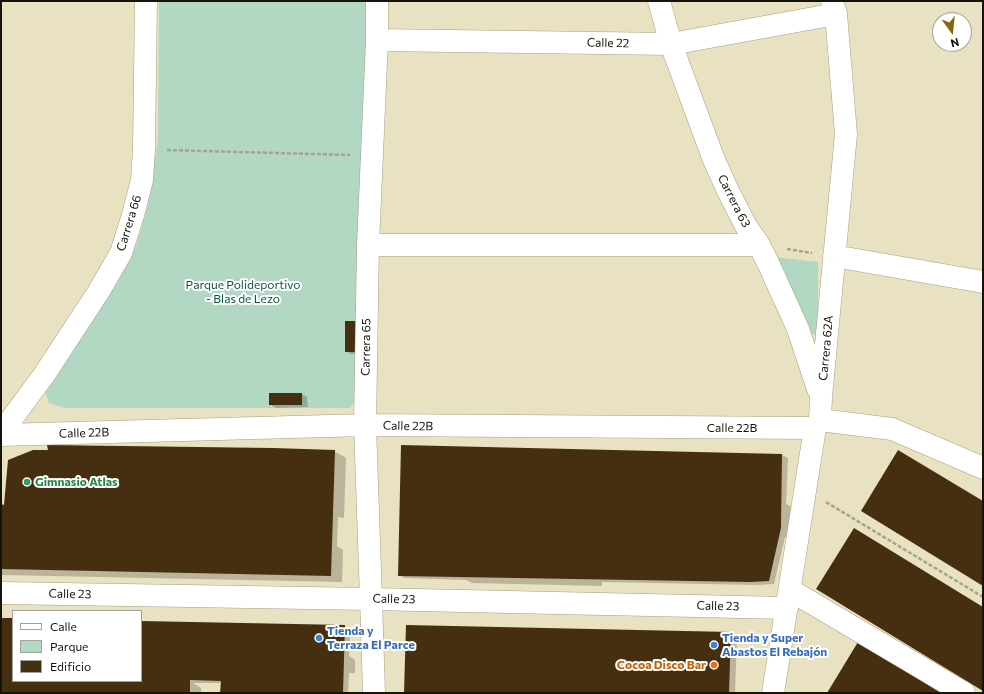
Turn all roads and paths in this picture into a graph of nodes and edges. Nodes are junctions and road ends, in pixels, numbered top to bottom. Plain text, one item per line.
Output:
1 (146, 1) edge
2 (377, 1) edge
3 (659, 1) edge
4 (834, 8) edge
5 (377, 40) junction
6 (670, 44) junction
7 (144, 149) junction
8 (372, 156) junction
9 (368, 245) junction
10 (759, 245) junction
11 (834, 256) junction
12 (983, 282) edge
13 (821, 396) junction
14 (817, 424) junction
15 (365, 425) junction
16 (1, 434) edge
17 (983, 468) edge
18 (806, 490) junction
19 (1, 593) edge
20 (983, 597) edge
21 (371, 599) junction
22 (788, 599) junction
23 (374, 693) edge
24 (774, 693) edge
25 (964, 693) edge

1 - 7 street, Carrera 66
2 - 5 street, Carrera 65
3 - 6 street, Carrera 63
4 - 6 street, Calle 22
4 - 11 street, Carrera 62A
5 - 6 street, Calle 22
5 - 8 street, Carrera 65
6 - 10 street, Carrera 63
7 - 8 path
7 - 16 street, Carrera 66
8 - 9 street, Carrera 65
9 - 10 street
9 - 15 street, Carrera 65
10 - 11 path
10 - 13 street, Carrera 63
11 - 12 street
11 - 13 street, Carrera 62A
13 - 14 street, Carrera 62A
14 - 15 street, Calle 22B
14 - 17 street, Calle 22B
14 - 18 street, Carrera 62A
15 - 16 street, Calle 22B
15 - 21 street, Carrera 65
18 - 20 path
18 - 22 street, Carrera 62A
19 - 21 street, Calle 23
21 - 22 street, Calle 23
21 - 23 street, Carrera 65
22 - 24 street, Carrera 62A
22 - 25 street

